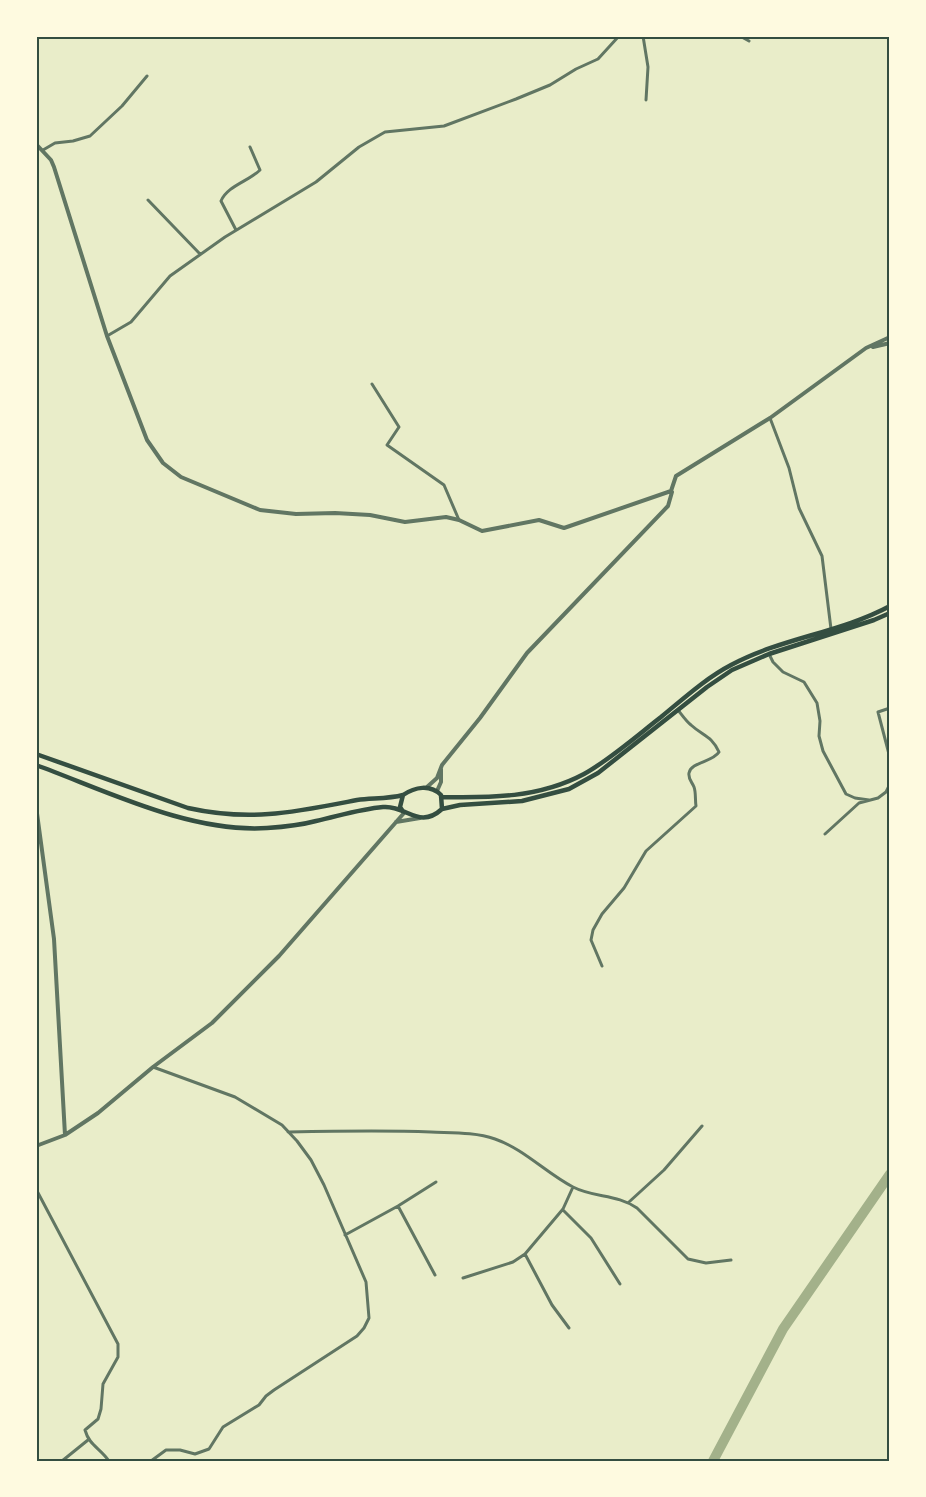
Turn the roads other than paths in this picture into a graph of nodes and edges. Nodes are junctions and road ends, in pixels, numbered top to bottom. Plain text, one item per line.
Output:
1 (619, 36) edge
2 (643, 36) edge
3 (740, 36) edge
4 (749, 41) dead end
5 (147, 76) dead end
6 (646, 100) dead end
7 (36, 144) edge
8 (250, 147) dead end
9 (43, 150) junction
10 (148, 200) dead end
11 (236, 230) junction
12 (200, 254) junction
13 (107, 336) junction
14 (890, 337) edge
15 (890, 343) edge
16 (866, 348) junction
17 (372, 384) dead end
18 (770, 418) junction
19 (676, 476) junction
20 (459, 520) junction
21 (890, 606) edge
22 (890, 613) edge
23 (831, 629) junction
24 (769, 654) junction
25 (890, 708) edge
26 (678, 710) junction
27 (36, 754) edge
28 (890, 758) edge
29 (36, 765) edge
30 (442, 765) junction
31 (890, 766) edge
32 (427, 787) junction
33 (437, 791) junction
34 (403, 795) junction
35 (441, 796) junction
36 (869, 800) junction
37 (36, 806) edge
38 (442, 809) junction
39 (403, 812) junction
40 (420, 818) junction
41 (395, 822) junction
42 (825, 834) dead end
43 (602, 966) dead end
44 (153, 1067) junction
45 (702, 1126) dead end
46 (288, 1132) junction
47 (65, 1135) junction
48 (36, 1146) edge
49 (435, 1182) dead end
50 (573, 1187) junction
51 (36, 1189) edge
52 (628, 1202) junction
53 (398, 1206) junction
54 (563, 1209) junction
55 (345, 1235) junction
56 (525, 1254) junction
57 (731, 1260) dead end
58 (435, 1275) dead end
59 (463, 1278) dead end
60 (620, 1284) dead end
61 (569, 1328) dead end
62 (88, 1440) junction
63 (62, 1461) edge
64 (109, 1461) edge
65 (151, 1461) edge

1 - 11 street
2 - 6 street
3 - 4 street
5 - 9 street
7 - 9 street
8 - 11 street
9 - 13 street
10 - 12 street
11 - 12 street
12 - 13 street
13 - 20 street
14 - 16 street
15 - 16 street
16 - 18 street
17 - 20 street
18 - 19 street
18 - 23 street
19 - 20 street
19 - 30 street
21 - 23 main road
22 - 24 main road
23 - 35 main road
24 - 26 main road
24 - 36 street
25 - 28 street
26 - 38 main road
26 - 43 street
27 - 34 main road
29 - 39 main road
30 - 32 street
30 - 33 street
31 - 36 street
32 - 33 main road
32 - 34 main road
33 - 35 main road
34 - 39 main road
35 - 38 main road
36 - 42 street
37 - 47 street
38 - 40 main road
39 - 40 main road
39 - 41 street
40 - 41 street
41 - 44 street
44 - 46 street
44 - 47 street
45 - 52 street
46 - 50 street
46 - 55 street
47 - 48 street
49 - 53 street
50 - 52 street
50 - 54 street
51 - 62 street
52 - 57 street
53 - 55 street
53 - 58 street
54 - 56 street
54 - 60 street
55 - 65 street
56 - 59 street
56 - 61 street
62 - 63 street
62 - 64 street

